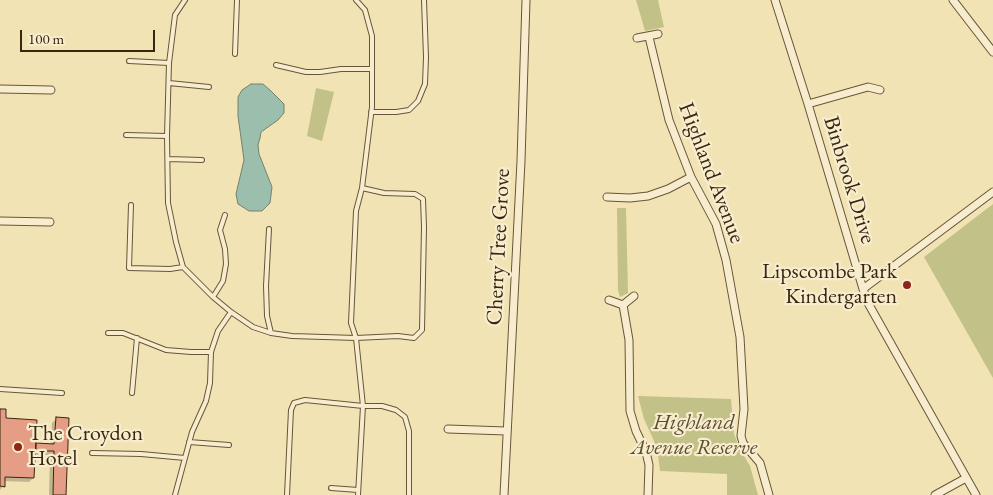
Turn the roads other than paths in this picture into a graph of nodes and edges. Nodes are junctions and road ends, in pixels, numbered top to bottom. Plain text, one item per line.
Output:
1 (177, 0) edge
2 (185, 0) edge
3 (237, 0) edge
4 (356, 0) edge
5 (424, 0) edge
6 (526, 0) edge
7 (775, 0) edge
8 (953, 0) edge
9 (182, 5) junction
10 (658, 34) dead end
11 (649, 37) junction
12 (637, 38) dead end
13 (993, 52) edge
14 (235, 54) dead end
15 (129, 61) dead end
16 (169, 63) junction
17 (276, 65) dead end
18 (372, 69) junction
19 (169, 83) junction
20 (209, 87) dead end
21 (0, 89) edge
22 (51, 90) dead end
23 (880, 90) dead end
24 (808, 104) junction
25 (371, 112) junction
26 (126, 135) dead end
27 (167, 136) junction
28 (168, 159) junction
29 (202, 160) dead end
30 (691, 177) junction
31 (362, 188) junction
32 (993, 192) edge
33 (607, 197) dead end
34 (131, 205) dead end
35 (225, 215) dead end
36 (0, 221) edge
37 (50, 222) dead end
38 (269, 229) dead end
39 (183, 267) junction
40 (863, 289) junction
41 (213, 296) junction
42 (634, 296) dead end
43 (609, 300) dead end
44 (623, 305) junction
45 (231, 312) junction
46 (108, 333) dead end
47 (272, 333) junction
48 (137, 338) junction
49 (356, 338) junction
50 (211, 352) junction
51 (0, 389) edge
52 (62, 392) dead end
53 (132, 392) dead end
54 (363, 406) junction
55 (448, 429) dead end
56 (506, 431) junction
57 (189, 442) junction
58 (229, 444) dead end
59 (92, 453) dead end
60 (185, 458) junction
61 (966, 478) junction
62 (331, 488) dead end
63 (358, 493) edge
64 (175, 495) edge
65 (287, 495) edge
66 (409, 495) edge
67 (504, 495) edge
68 (648, 495) edge
69 (769, 495) edge
70 (934, 495) edge
71 (976, 495) edge

1 - 9 lane
2 - 9 lane
3 - 14 lane
4 - 18 lane
5 - 25 lane
6 - 56 street, Cherry Tree Grove
7 - 24 street, Binbrook Drive
8 - 13 street
9 - 16 lane
10 - 11 street
11 - 12 street
11 - 30 street, Highland Avenue
15 - 16 lane
16 - 19 lane
17 - 18 lane
18 - 25 lane
19 - 20 lane
19 - 27 lane
21 - 22 street
23 - 24 street
24 - 40 street, Binbrook Drive
25 - 31 lane
26 - 27 lane
27 - 28 lane
28 - 29 lane
28 - 39 lane
30 - 33 street
30 - 69 street, Highland Avenue
31 - 49 lane
31 - 49 lane
32 - 40 street
34 - 39 lane
35 - 41 lane
36 - 37 street
38 - 47 lane
39 - 41 lane
40 - 61 street, Binbrook Drive
41 - 45 lane
42 - 44 street
43 - 44 street
44 - 68 street
45 - 47 lane
45 - 50 lane
46 - 48 lane
47 - 49 lane
48 - 50 lane
48 - 53 lane
49 - 54 lane
50 - 57 lane
51 - 52 lane
54 - 63 lane
54 - 65 lane
54 - 66 lane
55 - 56 street
56 - 67 street, Cherry Tree Grove
57 - 58 lane
57 - 60 lane
59 - 60 lane
60 - 64 lane
61 - 70 street
61 - 71 street, Binbrook Drive
62 - 63 lane

